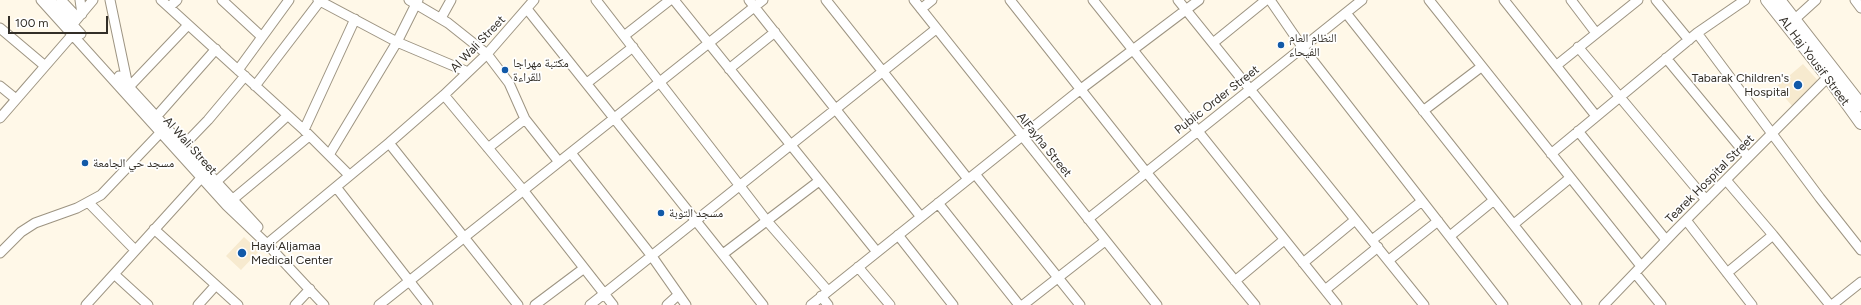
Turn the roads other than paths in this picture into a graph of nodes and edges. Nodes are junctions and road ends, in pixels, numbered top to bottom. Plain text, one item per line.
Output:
1 (41, 0) edge
2 (50, 0) edge
3 (61, 0) edge
4 (80, 0) edge
5 (93, 0) edge
6 (110, 0) edge
7 (161, 0) edge
8 (177, 0) edge
9 (222, 0) edge
10 (289, 0) edge
11 (319, 0) edge
12 (451, 0) edge
13 (534, 0) edge
14 (596, 0) edge
15 (670, 0) edge
16 (674, 0) edge
17 (763, 0) edge
18 (826, 0) edge
19 (914, 0) edge
20 (932, 0) edge
21 (1092, 0) edge
22 (1178, 0) edge
23 (1199, 0) edge
24 (1266, 0) edge
25 (1270, 0) edge
26 (1362, 0) edge
27 (1429, 0) edge
28 (1504, 0) edge
29 (1571, 0) edge
30 (1638, 0) edge
31 (1656, 0) edge
32 (1745, 0) edge
33 (1767, 0) edge
34 (1779, 0) edge
35 (1816, 0) edge
36 (1855, 0) edge
37 (414, 1) edge
38 (1015, 1) edge
39 (752, 3) edge
40 (169, 8) junction
41 (1861, 8) edge
42 (527, 9) junction
43 (921, 9) junction
44 (1186, 10) junction
45 (1346, 13) junction
46 (441, 18) junction
47 (355, 19) junction
48 (1795, 19) junction
49 (76, 23) junction
50 (188, 25) junction
51 (0, 28) edge
52 (936, 29) junction
53 (775, 32) junction
54 (1596, 32) junction
55 (1697, 33) junction
56 (624, 36) junction
57 (262, 37) junction
58 (1689, 40) junction
59 (397, 42) junction
60 (709, 43) junction
61 (1213, 43) junction
62 (633, 47) junction
63 (1578, 47) junction
64 (1303, 48) junction
65 (216, 49) junction
66 (1133, 50) junction
67 (486, 54) junction
68 (1666, 58) junction
69 (1557, 65) junction
70 (45, 66) junction
71 (1481, 67) junction
72 (729, 68) junction
73 (238, 70) junction
74 (882, 71) junction
75 (468, 72) junction
76 (1832, 74) junction
77 (246, 76) junction
78 (660, 82) junction
79 (587, 83) junction
80 (0, 86) edge
81 (255, 86) junction
82 (129, 87) junction
83 (1081, 89) junction
84 (1250, 90) junction
85 (444, 95) junction
86 (1619, 98) junction
87 (16, 99) junction
88 (1861, 105) edge
89 (835, 110) junction
90 (1423, 111) junction
91 (287, 116) junction
92 (1596, 116) junction
93 (156, 117) junction
94 (0, 118) edge
95 (614, 118) junction
96 (525, 119) junction
97 (1861, 123) edge
98 (1578, 131) junction
99 (161, 132) junction
100 (1197, 132) junction
101 (306, 133) junction
102 (1771, 133) junction
103 (1022, 136) junction
104 (389, 143) junction
105 (790, 145) junction
106 (183, 146) junction
107 (488, 148) junction
108 (571, 153) junction
109 (1551, 154) junction
110 (329, 155) junction
111 (1748, 157) junction
112 (559, 162) junction
113 (1146, 172) junction
114 (349, 175) junction
115 (972, 176) junction
116 (202, 177) junction
117 (1570, 178) junction
118 (1726, 180) junction
119 (819, 181) junction
120 (216, 182) junction
121 (739, 186) junction
122 (336, 187) junction
123 (523, 190) junction
124 (232, 200) junction
125 (1494, 200) junction
126 (1706, 200) junction
127 (1422, 201) junction
128 (88, 202) junction
129 (938, 203) junction
130 (921, 217) junction
131 (1088, 219) junction
132 (696, 220) junction
133 (1355, 220) junction
134 (1686, 220) junction
135 (767, 221) junction
136 (1438, 221) junction
137 (1514, 224) junction
138 (154, 229) junction
139 (898, 235) junction
140 (1773, 235) junction
141 (1450, 236) junction
142 (465, 237) junction
143 (1284, 240) junction
144 (1372, 240) junction
145 (1666, 240) junction
146 (1105, 241) junction
147 (270, 242) junction
148 (1378, 247) junction
149 (135, 250) junction
150 (1861, 250) edge
151 (877, 252) junction
152 (0, 253) edge
153 (723, 254) junction
154 (651, 255) junction
155 (1389, 260) junction
156 (1303, 263) junction
157 (858, 267) junction
158 (583, 269) junction
159 (1638, 270) junction
160 (1727, 273) junction
161 (114, 274) junction
162 (1058, 278) junction
163 (1235, 281) junction
164 (409, 282) junction
165 (1861, 282) edge
166 (216, 285) junction
167 (310, 289) junction
168 (1324, 290) junction
169 (604, 294) junction
170 (825, 294) junction
171 (678, 296) junction
172 (1335, 302) edge
173 (86, 305) edge
174 (148, 305) edge
175 (198, 305) edge
176 (238, 305) edge
177 (295, 305) edge
178 (324, 305) edge
179 (332, 305) edge
180 (379, 305) edge
181 (428, 305) edge
182 (518, 305) edge
183 (535, 305) edge
184 (590, 305) edge
185 (613, 305) edge
186 (667, 305) edge
187 (686, 305) edge
188 (763, 305) edge
189 (811, 305) edge
190 (828, 305) edge
191 (890, 305) edge
192 (953, 305) edge
193 (1019, 305) edge
194 (1023, 305) edge
195 (1080, 305) edge
196 (1157, 305) edge
197 (1255, 305) edge
198 (1324, 305) edge
199 (1424, 305) edge
200 (1503, 305) edge
201 (1577, 305) edge
202 (1604, 305) edge
203 (1661, 305) edge
204 (1752, 305) edge
205 (1831, 305) edge

1 - 49 street, Al Wali Street
2 - 49 street, Al Wali Street
3 - 49 street
4 - 49 street
5 - 49 street
6 - 82 street
7 - 40 street
8 - 40 street
9 - 57 street
10 - 57 street
11 - 47 street
11 - 81 street
12 - 46 street
13 - 42 street, Al Wali Street
14 - 56 street
15 - 56 street
16 - 60 street
17 - 39 street
18 - 74 street
19 - 43 street, AlFayha Street
20 - 43 street
21 - 66 street
22 - 44 street
23 - 44 street
24 - 61 street
25 - 64 street
26 - 45 street, Public Order Street
27 - 71 street
28 - 69 street
29 - 54 street
30 - 54 street
31 - 58 street
32 - 55 street
33 - 76 main road, AL Haj Yousif Street
34 - 48 main road, AL Haj Yousif Street
35 - 48 street
36 - 41 street
37 - 46 street
37 - 59 street
38 - 83 street
39 - 53 street
39 - 60 street
40 - 50 street
42 - 67 street, Al Wali Street
42 - 79 street
43 - 52 street, AlFayha Street
44 - 61 street
44 - 66 street
45 - 64 street, Public Order Street
45 - 90 street
46 - 67 street
47 - 59 street
47 - 101 street
48 - 76 main road, AL Haj Yousif Street
49 - 70 street
49 - 82 street, Al Wali Street
49 - 99 street, Al Wali Street
50 - 65 street
50 - 82 street
51 - 70 street
52 - 74 street
52 - 103 street, AlFayha Street
53 - 72 street
53 - 89 street
54 - 63 street
55 - 58 street
55 - 102 street
56 - 62 street
57 - 73 street
58 - 68 street
59 - 75 street
59 - 110 street
60 - 72 street
60 - 78 street
61 - 84 street
62 - 78 street
62 - 79 street
63 - 69 street
63 - 86 street
64 - 84 street, Public Order Street
64 - 127 street
65 - 73 street
65 - 93 street
66 - 83 street
66 - 100 street
67 - 75 street, Al Wali Street
67 - 96 street
68 - 86 street
68 - 111 street
69 - 92 street
70 - 87 street
71 - 90 street
71 - 109 street
72 - 105 street
73 - 77 street
74 - 89 street
74 - 115 street
75 - 85 street, Al Wali Street
76 - 88 main road, AL Haj Yousif Street
76 - 97 main road, AL Haj Yousif Street
76 - 102 street, Tearek Hospital Street
77 - 81 street
77 - 106 street
78 - 95 street
78 - 121 street
79 - 95 street
80 - 87 street
81 - 91 street
82 - 93 street, Al Wali Street
83 - 103 street
83 - 113 street
84 - 100 street, Public Order Street
84 - 133 street
85 - 104 street, Al Wali Street
85 - 107 street
86 - 92 street
86 - 126 street
87 - 94 street
89 - 105 street
89 - 130 street
90 - 125 street
91 - 101 street
91 - 120 street
92 - 98 street
93 - 106 street, Al Wali Street
95 - 108 street
95 - 132 street
96 - 107 street
96 - 112 street
98 - 109 street
98 - 145 street
99 - 116 street, Al Wali Street
99 - 128 street
100 - 113 street, Public Order Street
100 - 143 street
101 - 110 street
101 - 124 street
102 - 111 street, Tearek Hospital Street
102 - 150 street
103 - 115 street
103 - 131 street, AlFayha Street
104 - 114 street, Al Wali Street
104 - 142 street
105 - 119 street
105 - 121 street
106 - 120 street, Al Wali Street
107 - 123 street
108 - 112 street
108 - 154 street
109 - 117 street
110 - 114 street
111 - 118 street, Tearek Hospital Street
112 - 123 street
113 - 131 street, Public Order Street
113 - 163 street
114 - 122 street, Al Wali Street
115 - 129 street
115 - 162 street
116 - 138 street
116 - 147 street, Al Wali Street
117 - 137 street
117 - 159 street
118 - 126 street, Tearek Hospital Street
118 - 140 street
119 - 135 street
119 - 151 street
120 - 124 street, Al Wali Street
121 - 132 street
121 - 135 street
122 - 147 street, Al Wali Street
122 - 164 street
123 - 142 street
123 - 158 street
124 - 147 street, Al Wali Street
125 - 137 street
125 - 141 street
126 - 134 street, Tearek Hospital Street
127 - 136 street
127 - 144 street
128 - 149 street
128 - 152 street
129 - 130 street
129 - 193 street
130 - 139 street
131 - 146 street, AlFayha Street
132 - 153 street
132 - 154 street
133 - 144 street
133 - 156 street
134 - 145 street, Tearek Hospital Street
134 - 160 street
135 - 153 street
135 - 170 street
136 - 141 street
136 - 155 street
137 - 201 street
138 - 149 street
138 - 166 street
139 - 151 street
139 - 192 street
140 - 160 street
140 - 205 street
141 - 200 street
142 - 164 street
142 - 182 street
143 - 156 street
143 - 163 street
144 - 148 street
145 - 159 street, Tearek Hospital Street
146 - 162 street
146 - 196 street, AlFayha Street
147 - 167 street, Al Wali Street
147 - 179 street, Al Wali Street
148 - 155 street
148 - 168 street
149 - 161 street
151 - 157 street
153 - 188 street
154 - 169 street
154 - 171 street
155 - 199 street
156 - 168 street
157 - 170 street
157 - 191 street
158 - 169 street
158 - 183 street
159 - 202 street, Tearek Hospital Street
159 - 203 street
160 - 204 street
161 - 173 street
161 - 174 street
162 - 194 street
162 - 195 street
163 - 197 street
164 - 180 street
164 - 181 street
165 - 205 street
166 - 175 street
166 - 176 street
167 - 177 street
167 - 178 street, Al Wali Street
168 - 172 street
169 - 184 street
169 - 185 street
170 - 189 street
170 - 190 street
171 - 186 street
171 - 187 street
172 - 198 street

